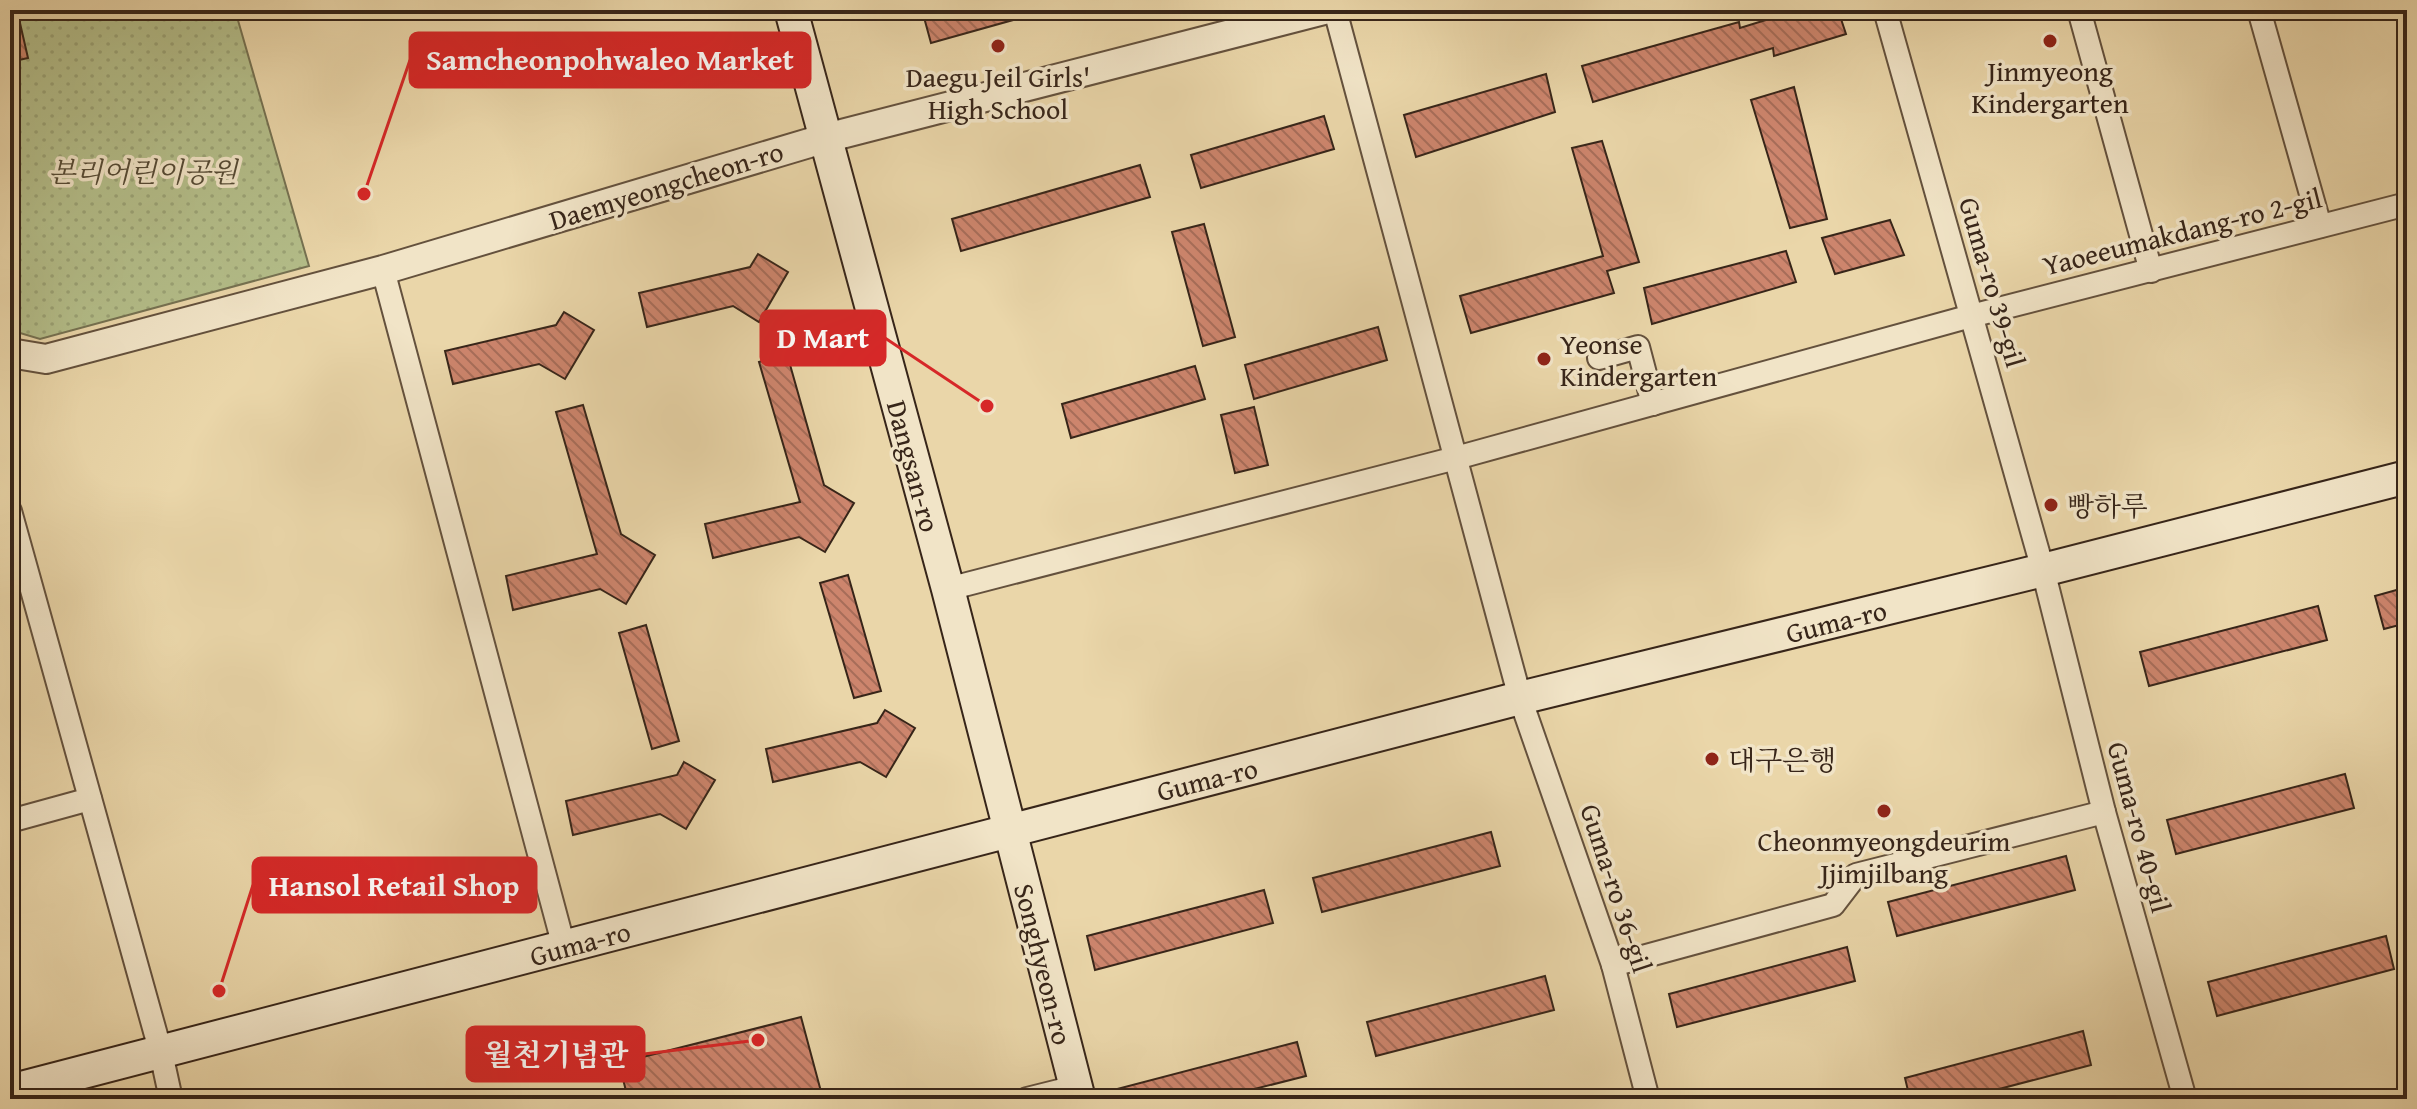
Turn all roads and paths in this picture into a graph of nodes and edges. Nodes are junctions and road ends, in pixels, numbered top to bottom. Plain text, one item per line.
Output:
1 (791, 10) edge
2 (1324, 10) edge
3 (1335, 10) edge
4 (1885, 10) edge
5 (2079, 10) edge
6 (2259, 10) edge
7 (826, 138) junction
8 (2407, 204) edge
9 (2320, 226) junction
10 (383, 270) junction
11 (2151, 271) junction
12 (1971, 316) junction
13 (10, 353) edge
14 (1599, 358) dead end
15 (1653, 404) junction
16 (1456, 458) junction
17 (2407, 477) edge
18 (10, 511) edge
19 (2043, 570) junction
20 (948, 589) junction
21 (1520, 698) junction
22 (90, 799) junction
23 (2104, 812) junction
24 (10, 821) edge
25 (1009, 830) junction
26 (564, 947) junction
27 (1613, 965) junction
28 (161, 1053) junction
29 (10, 1091) edge
30 (1077, 1093) edge
31 (171, 1099) edge
32 (1027, 1099) edge
33 (1648, 1099) edge
34 (2185, 1099) edge

1 - 7 main road, Dangsan-ro
2 - 7 street, Daemyeongcheon-ro
3 - 16 street, Guma-ro 36-gil
4 - 12 street, Guma-ro 39-gil
5 - 11 street
6 - 9 street
7 - 10 street, Daemyeongcheon-ro
7 - 20 main road, Dangsan-ro
8 - 9 street, Yaoeeumakdang-ro 2-gil
9 - 11 street, Yaoeeumakdang-ro 2-gil
10 - 13 street, Daemyeongcheon-ro
10 - 26 street
11 - 12 street, Yaoeeumakdang-ro 2-gil
12 - 15 street, Yaoeeumakdang-ro 2-gil
12 - 19 street, Guma-ro 39-gil
14 - 15 street
15 - 16 street, Yaoeeumakdang-ro 2-gil
16 - 20 street, Yaoeeumakdang-ro 2-gil
16 - 21 street, Guma-ro 36-gil
17 - 19 main road, Guma-ro
18 - 22 street
19 - 21 main road, Guma-ro
19 - 23 street, Guma-ro 40-gil
20 - 25 main road, Dangsan-ro
21 - 25 main road, Guma-ro
21 - 27 street, Guma-ro 36-gil
22 - 24 street
22 - 28 street
23 - 27 street
23 - 34 street, Guma-ro 40-gil
25 - 26 main road, Guma-ro
25 - 30 main road, Songhyeon-ro
26 - 28 main road, Guma-ro
27 - 33 street, Guma-ro 36-gil
28 - 29 main road, Guma-ro
28 - 31 street
30 - 32 street

